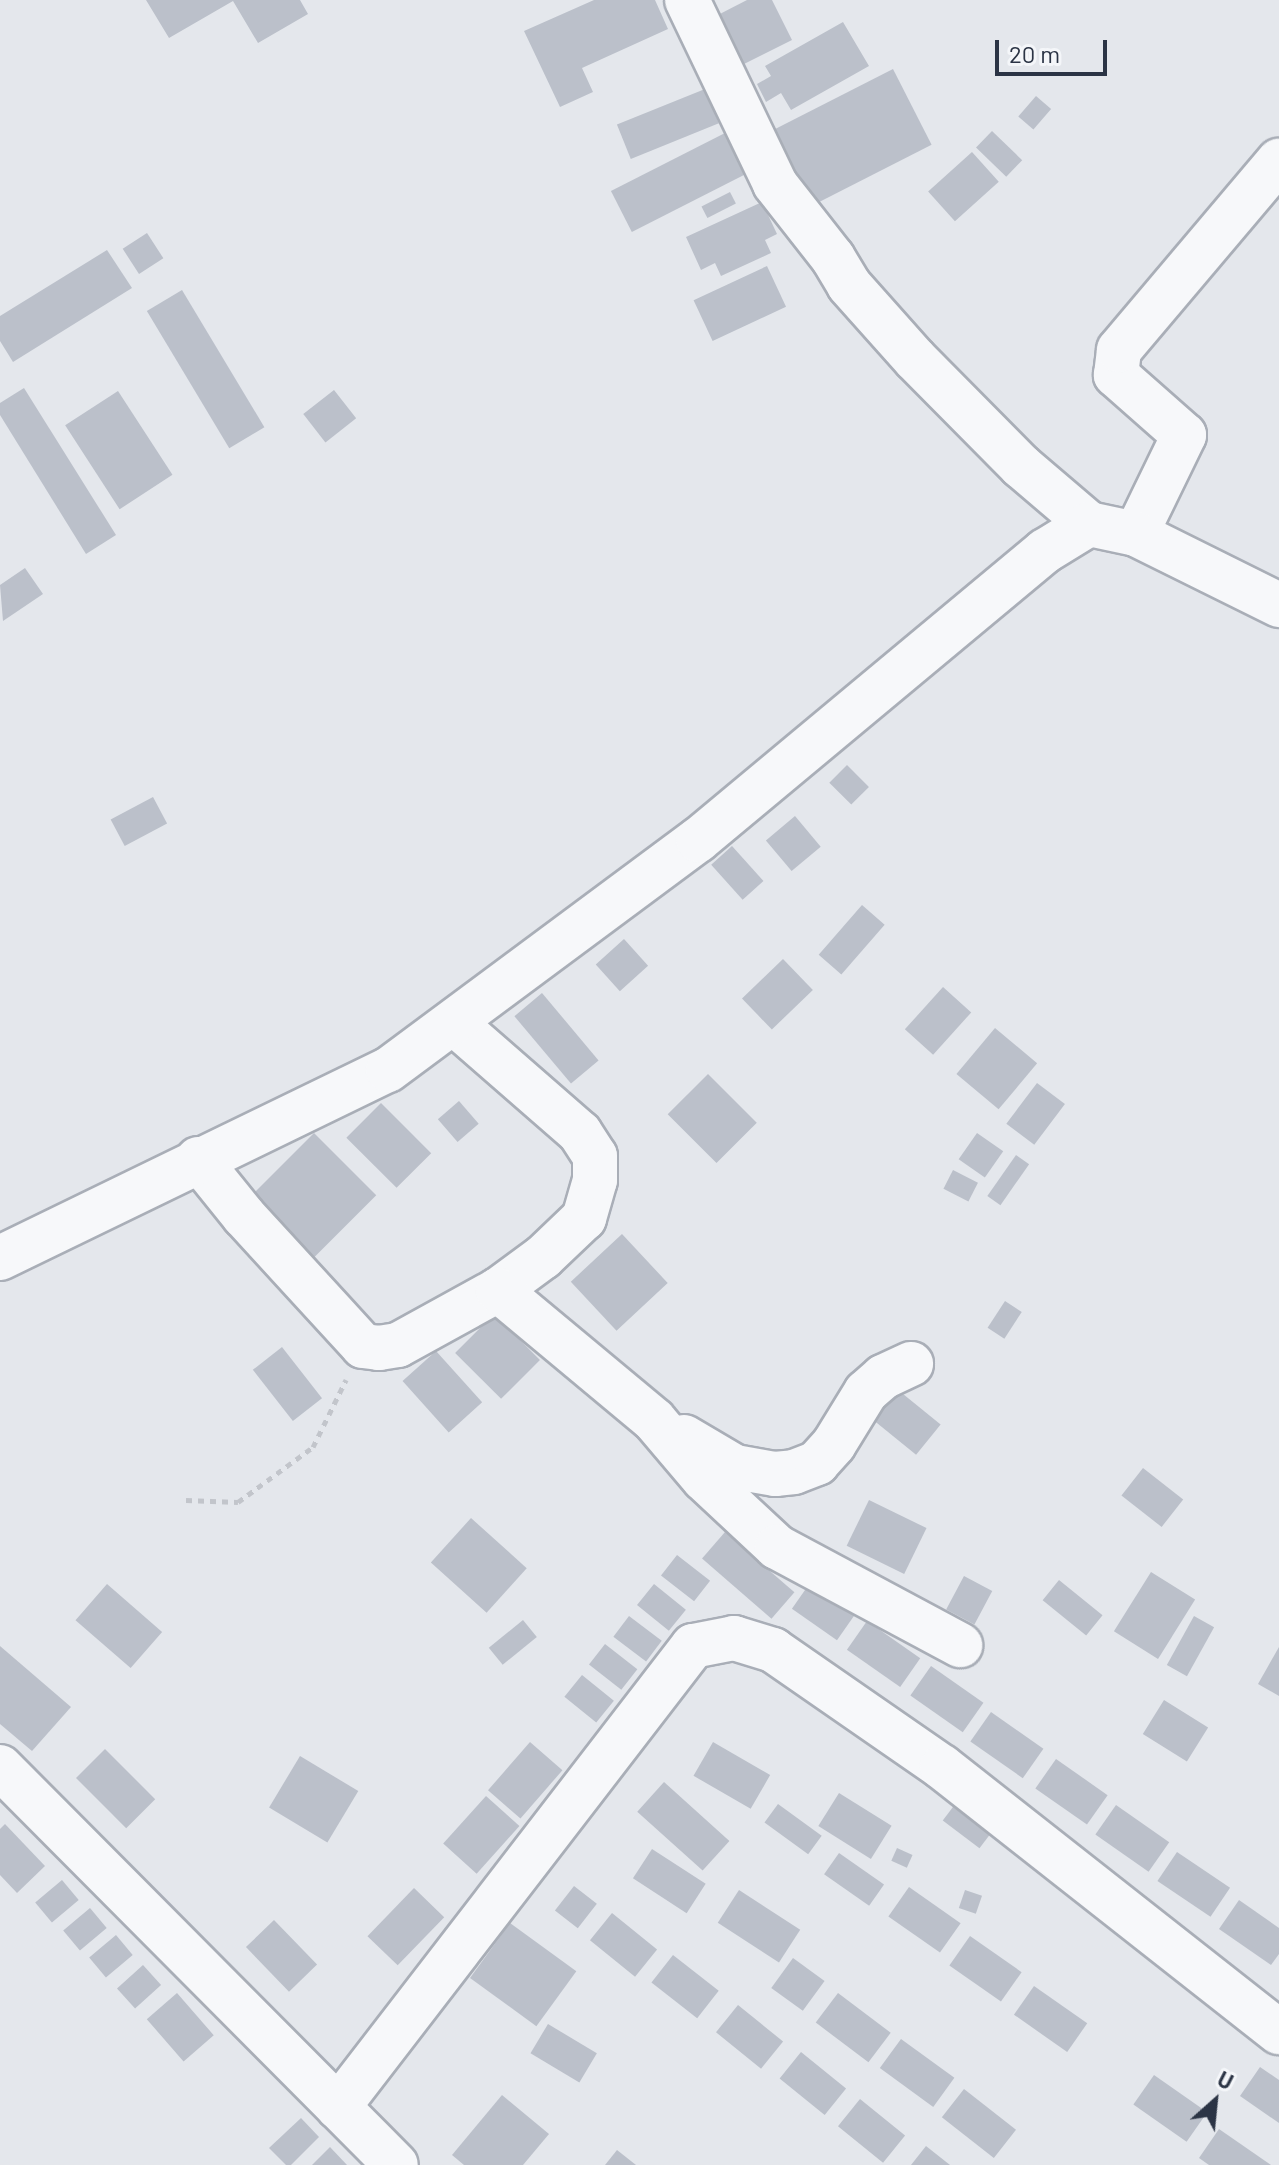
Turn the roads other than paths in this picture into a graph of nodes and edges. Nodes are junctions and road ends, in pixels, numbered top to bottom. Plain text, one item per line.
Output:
1 (687, 0) edge
2 (1279, 161) edge
3 (1089, 524) junction
4 (1136, 534) junction
5 (1279, 605) edge
6 (454, 1023) junction
7 (198, 1159) junction
8 (0, 1258) edge
9 (498, 1290) junction
10 (911, 1364) dead end
11 (654, 1420) junction
12 (960, 1645) dead end
13 (0, 1767) edge
14 (1279, 2032) edge
15 (338, 2107) junction
16 (396, 2165) edge

1 - 3 street
2 - 4 street
3 - 4 street
3 - 6 street
4 - 5 street
6 - 7 street
6 - 9 street
7 - 8 street
7 - 9 street
9 - 11 street
10 - 11 street
11 - 12 street
13 - 15 street
14 - 15 street
15 - 16 street

